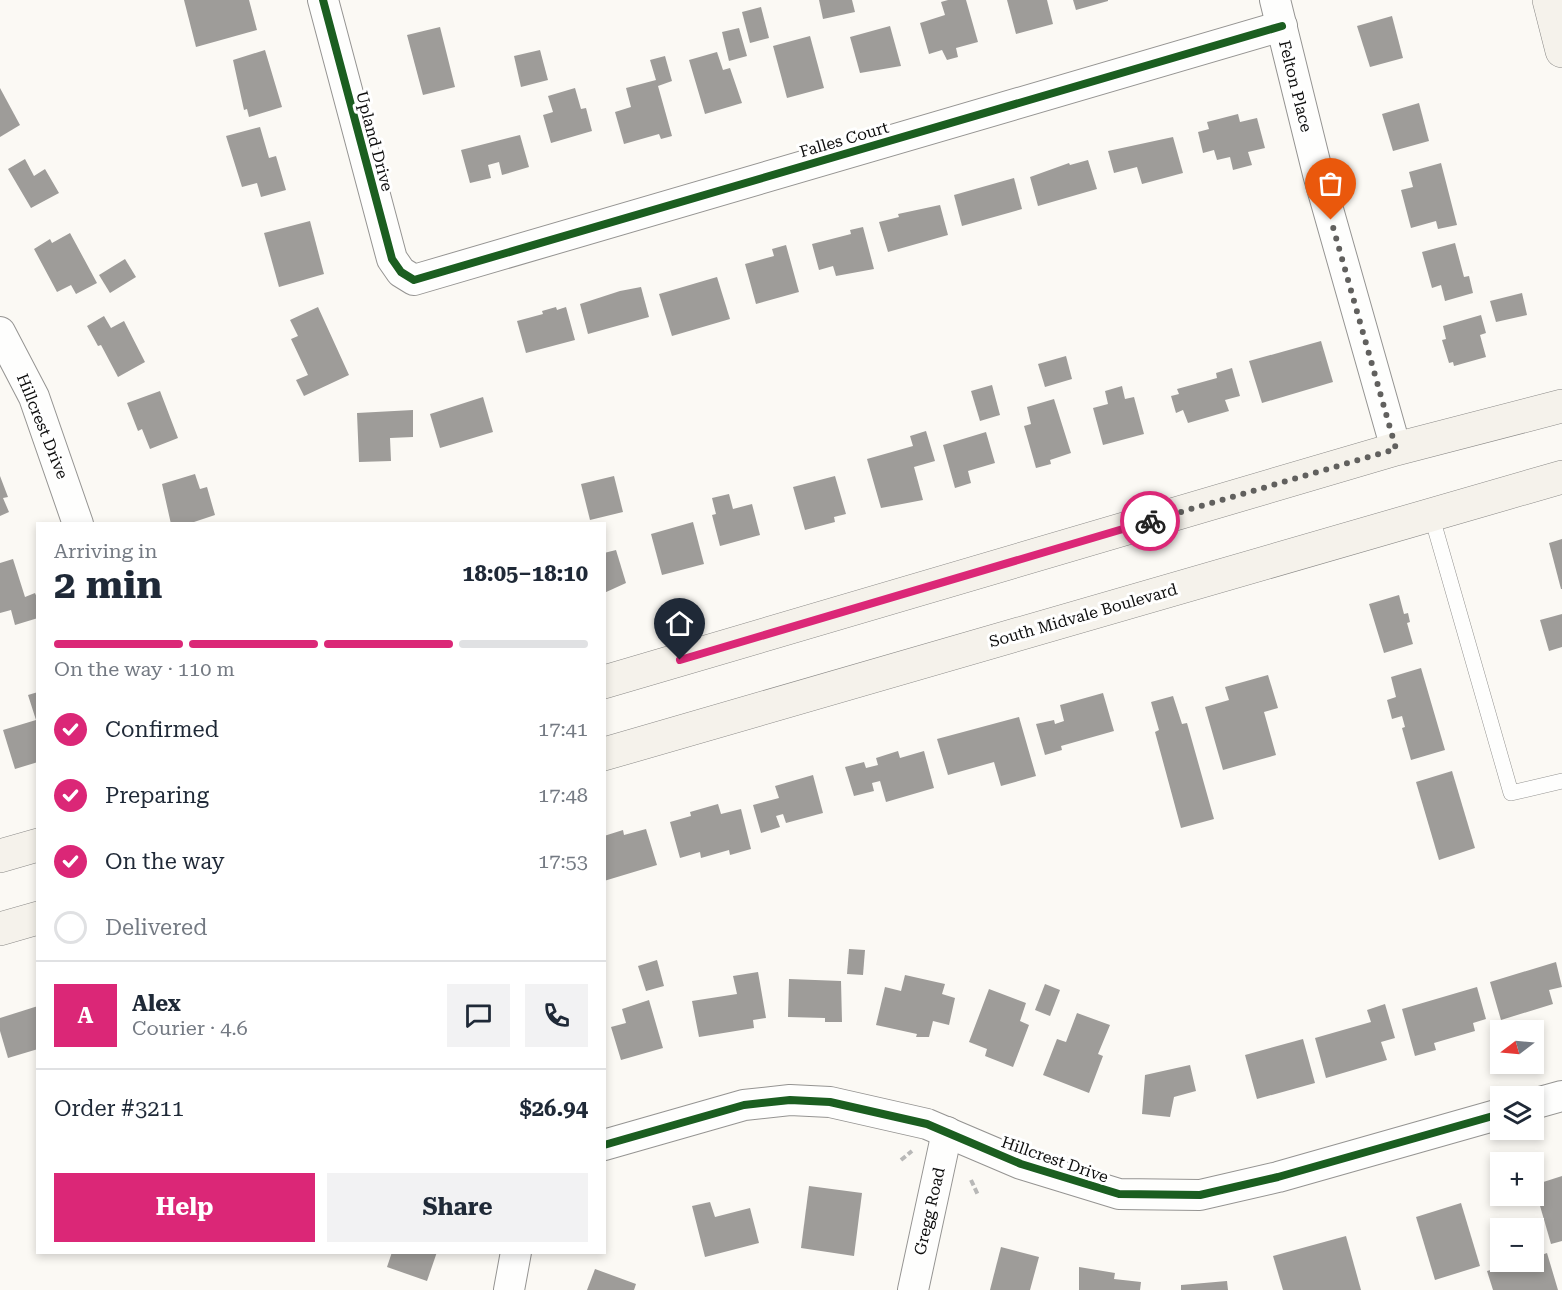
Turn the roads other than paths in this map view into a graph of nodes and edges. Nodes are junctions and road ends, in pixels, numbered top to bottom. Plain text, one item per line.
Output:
1 (323, 0) edge
2 (1549, 0) edge
3 (1278, 13) edge
4 (1562, 51) edge
5 (414, 280) joint
6 (2, 340) edge
7 (1562, 406) edge
8 (1396, 449) junction
9 (1562, 477) edge
10 (1431, 514) junction
11 (77, 522) edge
12 (606, 681) edge
13 (606, 753) edge
14 (1562, 781) edge
15 (36, 845) edge
16 (0, 856) edge
17 (36, 919) edge
18 (0, 929) edge
19 (1562, 1096) edge
20 (1544, 1101) edge
21 (1490, 1117) edge
22 (946, 1132) junction
23 (606, 1144) edge
24 (516, 1254) edge
25 (509, 1290) edge
26 (913, 1290) edge

1 - 5 street, Upland Drive
2 - 4 main road
3 - 5 street, Falles Court
3 - 8 street, Felton Place
6 - 11 street, Hillcrest Drive
7 - 8 main road
8 - 12 main road
9 - 10 main road, South Midvale Boulevard
10 - 13 main road, South Midvale Boulevard
10 - 14 lane
15 - 16 main road
17 - 18 main road
19 - 20 street
21 - 22 street, Hillcrest Drive
22 - 23 street, Hillcrest Drive
22 - 26 street, Gregg Road
24 - 25 street

